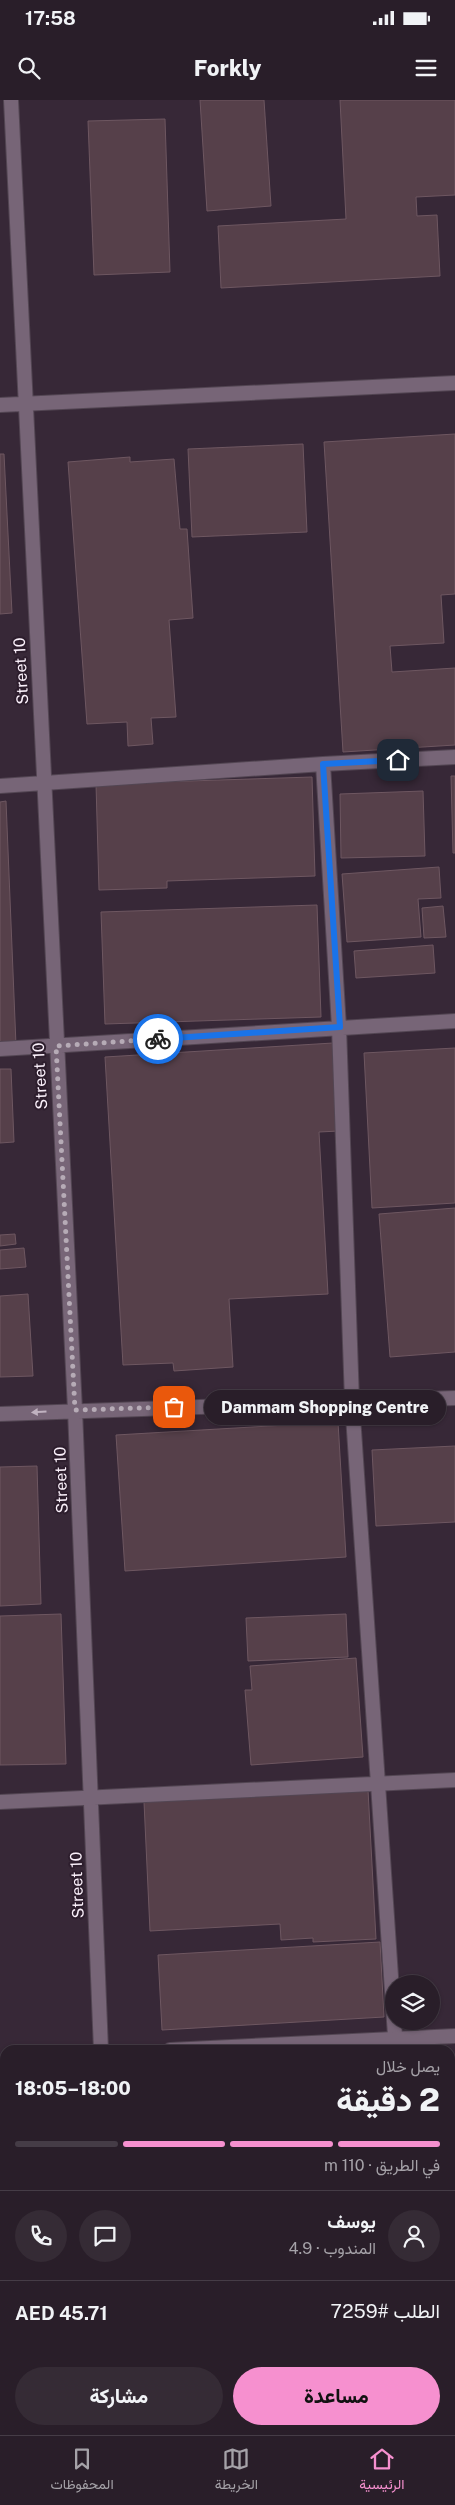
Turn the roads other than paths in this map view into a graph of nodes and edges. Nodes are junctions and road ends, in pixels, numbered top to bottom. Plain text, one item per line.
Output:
1 (11, 100) edge
2 (7, 150) edge
3 (455, 383) edge
4 (26, 404) junction
5 (0, 405) edge
6 (455, 757) edge
7 (323, 764) junction
8 (44, 782) junction
9 (0, 786) edge
10 (455, 1022) edge
11 (340, 1027) junction
12 (56, 1046) junction
13 (0, 1049) edge
14 (455, 1398) edge
15 (352, 1401) junction
16 (75, 1410) junction
17 (0, 1414) edge
18 (455, 1780) edge
19 (378, 1784) junction
20 (91, 1798) junction
21 (0, 1802) edge
22 (391, 1975) edge
23 (394, 2030) edge
24 (455, 2036) edge
25 (395, 2044) edge
26 (101, 2045) edge
27 (358, 2045) edge

1 - 2 street, Street 10
2 - 4 street, Street 10
3 - 4 street
4 - 5 street
4 - 8 street, Street 10
6 - 7 street
7 - 8 street
7 - 11 street
8 - 9 street
8 - 12 street, Street 10
10 - 11 street
11 - 12 street
11 - 15 street
12 - 13 street
12 - 16 street, Street 10
14 - 15 street
15 - 16 street
15 - 19 street
16 -> 17 street
16 - 20 street, Street 10
18 - 19 street
19 - 20 street
19 - 22 street
20 - 21 street
20 - 26 street, Street 10
23 - 25 street
24 - 25 street
25 - 27 street

